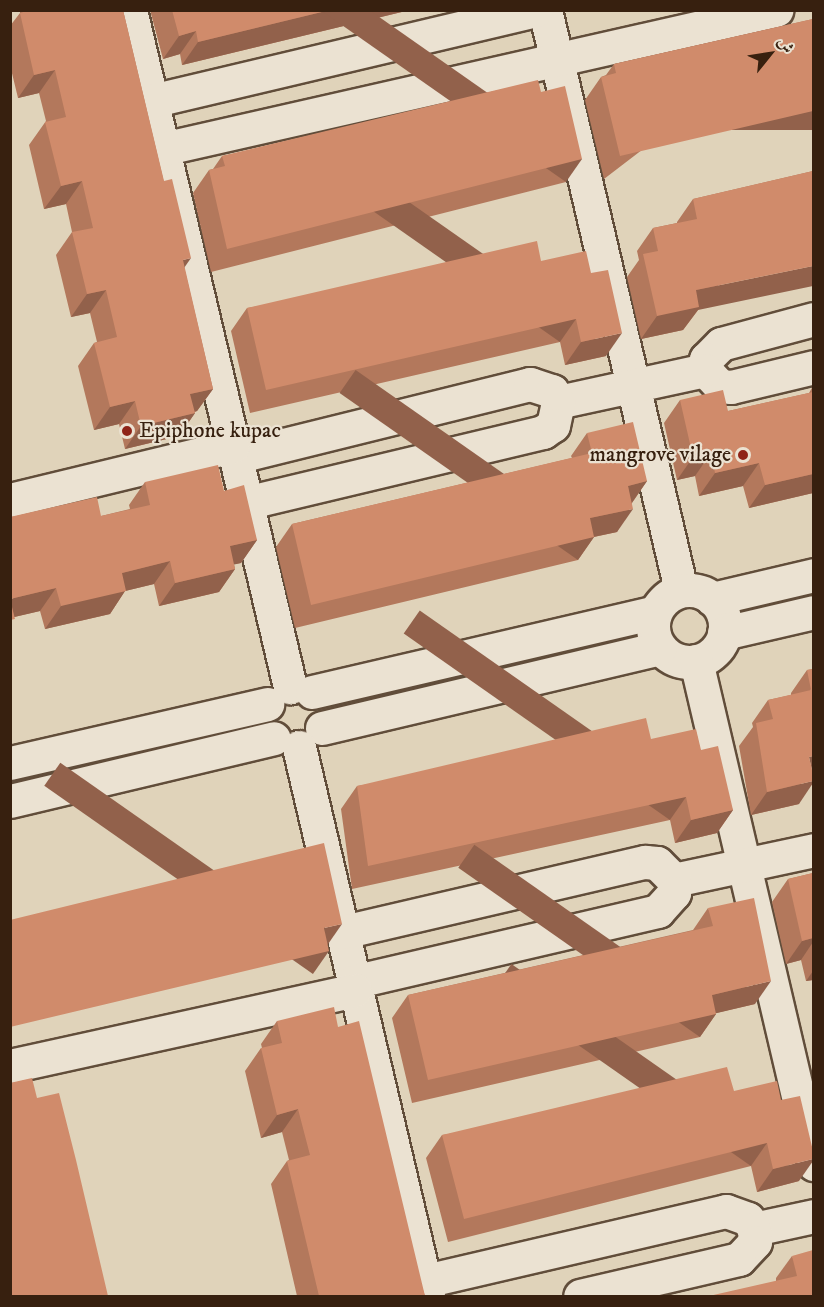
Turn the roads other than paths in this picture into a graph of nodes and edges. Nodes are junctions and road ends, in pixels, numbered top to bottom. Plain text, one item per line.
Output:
1 (130, 10) edge
2 (536, 10) edge
3 (545, 10) edge
4 (776, 10) edge
5 (557, 60) junction
6 (151, 101) junction
7 (162, 149) junction
8 (813, 319) edge
9 (813, 367) edge
10 (705, 370) junction
11 (633, 386) junction
12 (558, 402) junction
13 (234, 452) junction
14 (10, 500) edge
15 (246, 502) junction
16 (813, 575) edge
17 (681, 591) junction
18 (712, 599) junction
19 (655, 612) junction
20 (813, 612) edge
21 (724, 633) junction
22 (660, 648) junction
23 (696, 661) junction
24 (290, 695) junction
25 (298, 738) junction
26 (10, 763) edge
27 (10, 801) edge
28 (813, 850) edge
29 (744, 865) junction
30 (674, 880) junction
31 (342, 932) junction
32 (354, 986) junction
33 (10, 1066) edge
34 (813, 1164) edge
35 (813, 1216) edge
36 (754, 1229) junction
37 (426, 1289) edge
38 (579, 1296) edge

1 - 6 street
2 - 6 street
3 - 5 street
4 - 5 street
5 - 7 street
5 - 11 street
6 - 7 street
7 - 13 street
8 - 10 street
9 - 10 street
10 - 11 street
11 - 12 street
11 - 17 street
12 - 13 street
12 - 15 street
13 - 14 street
13 - 15 street
15 - 24 street
16 - 18 street
17 - 18 street
17 - 19 street
18 - 21 street
19 - 22 street
19 - 24 street
20 - 21 street
21 - 23 street
22 - 23 street
22 - 25 street
23 - 29 street
24 - 25 street
24 - 25 street
24 - 26 street
25 - 27 street
25 - 31 street
28 - 29 street
29 - 30 street
29 - 34 street
30 - 31 street
30 - 32 street
31 - 32 street
32 - 33 street
32 - 37 street
35 - 36 street
36 - 37 street
36 - 38 street

